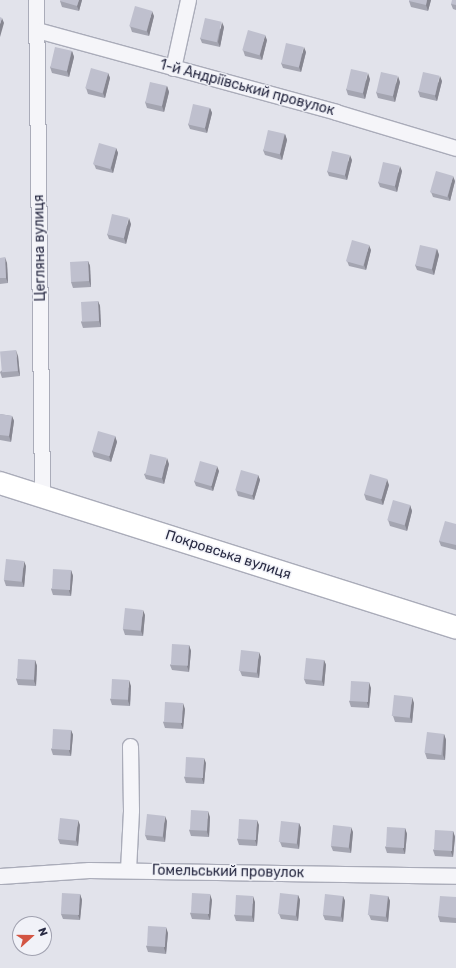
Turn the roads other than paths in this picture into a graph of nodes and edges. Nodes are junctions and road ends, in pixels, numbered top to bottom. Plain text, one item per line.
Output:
1 (36, 0) edge
2 (188, 0) edge
3 (37, 30) junction
4 (173, 68) junction
5 (456, 148) edge
6 (0, 483) edge
7 (42, 496) junction
8 (456, 628) edge
9 (130, 746) dead end
10 (128, 870) junction
11 (0, 876) edge
12 (456, 876) edge

1 - 3 street, Цегляна вулиця
2 - 4 street
3 - 4 street, 1-й Андріївський провулок
3 - 7 street, Цегляна вулиця
4 - 5 street, 1-й Андріївський провулок
6 - 7 highway, Покровська вулиця
7 - 8 highway, Покровська вулиця
9 - 10 street
10 - 11 street, Гомельський провулок
10 - 12 street, Гомельський провулок

